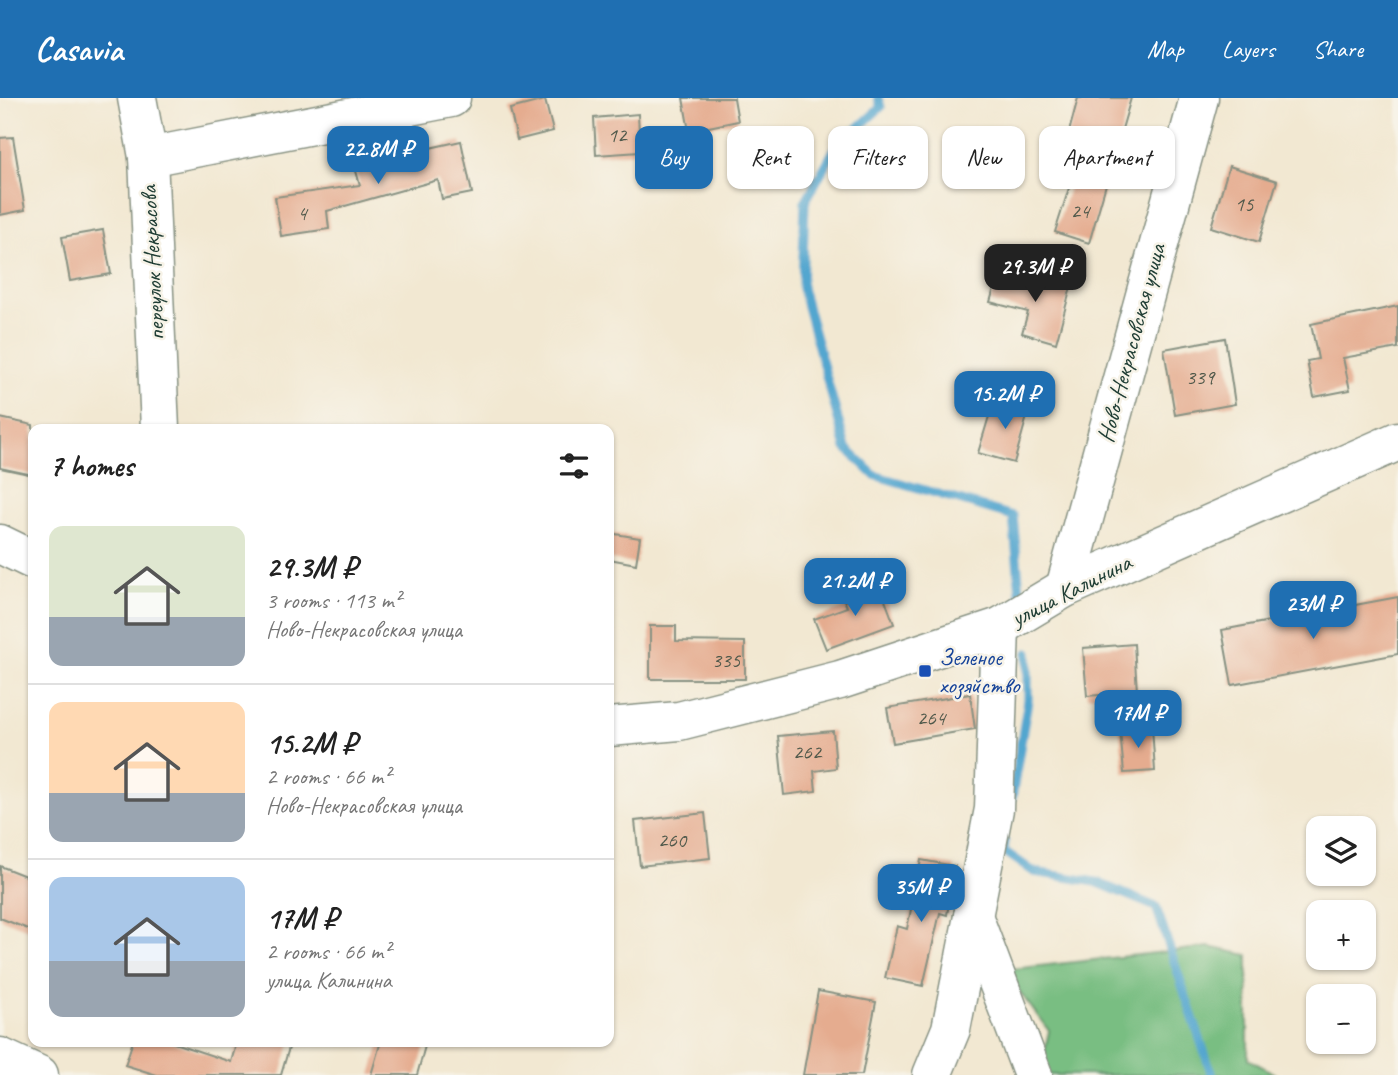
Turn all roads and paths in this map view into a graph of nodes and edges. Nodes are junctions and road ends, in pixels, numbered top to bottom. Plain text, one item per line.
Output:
1 (137, 98) edge
2 (451, 98) edge
3 (1199, 98) edge
4 (148, 157) junction
5 (160, 424) edge
6 (1398, 441) edge
7 (28, 540) edge
8 (0, 543) edge
9 (28, 557) edge
10 (1065, 588) junction
11 (1000, 626) junction
12 (614, 727) edge
13 (973, 916) junction
14 (0, 1057) edge
15 (39, 1075) edge
16 (932, 1075) edge
17 (1033, 1075) edge

1 - 4 street, переулок Некрасова
2 - 4 street
3 - 10 street, Ново-Некрасовская улица
4 - 5 street, переулок Некрасова
6 - 10 street, улица Калинина
7 - 8 street
8 - 9 street
10 - 11 street, улица Калинина
11 - 12 street, улица Калинина
11 - 13 street
13 - 16 street
13 - 17 street
14 - 15 street

